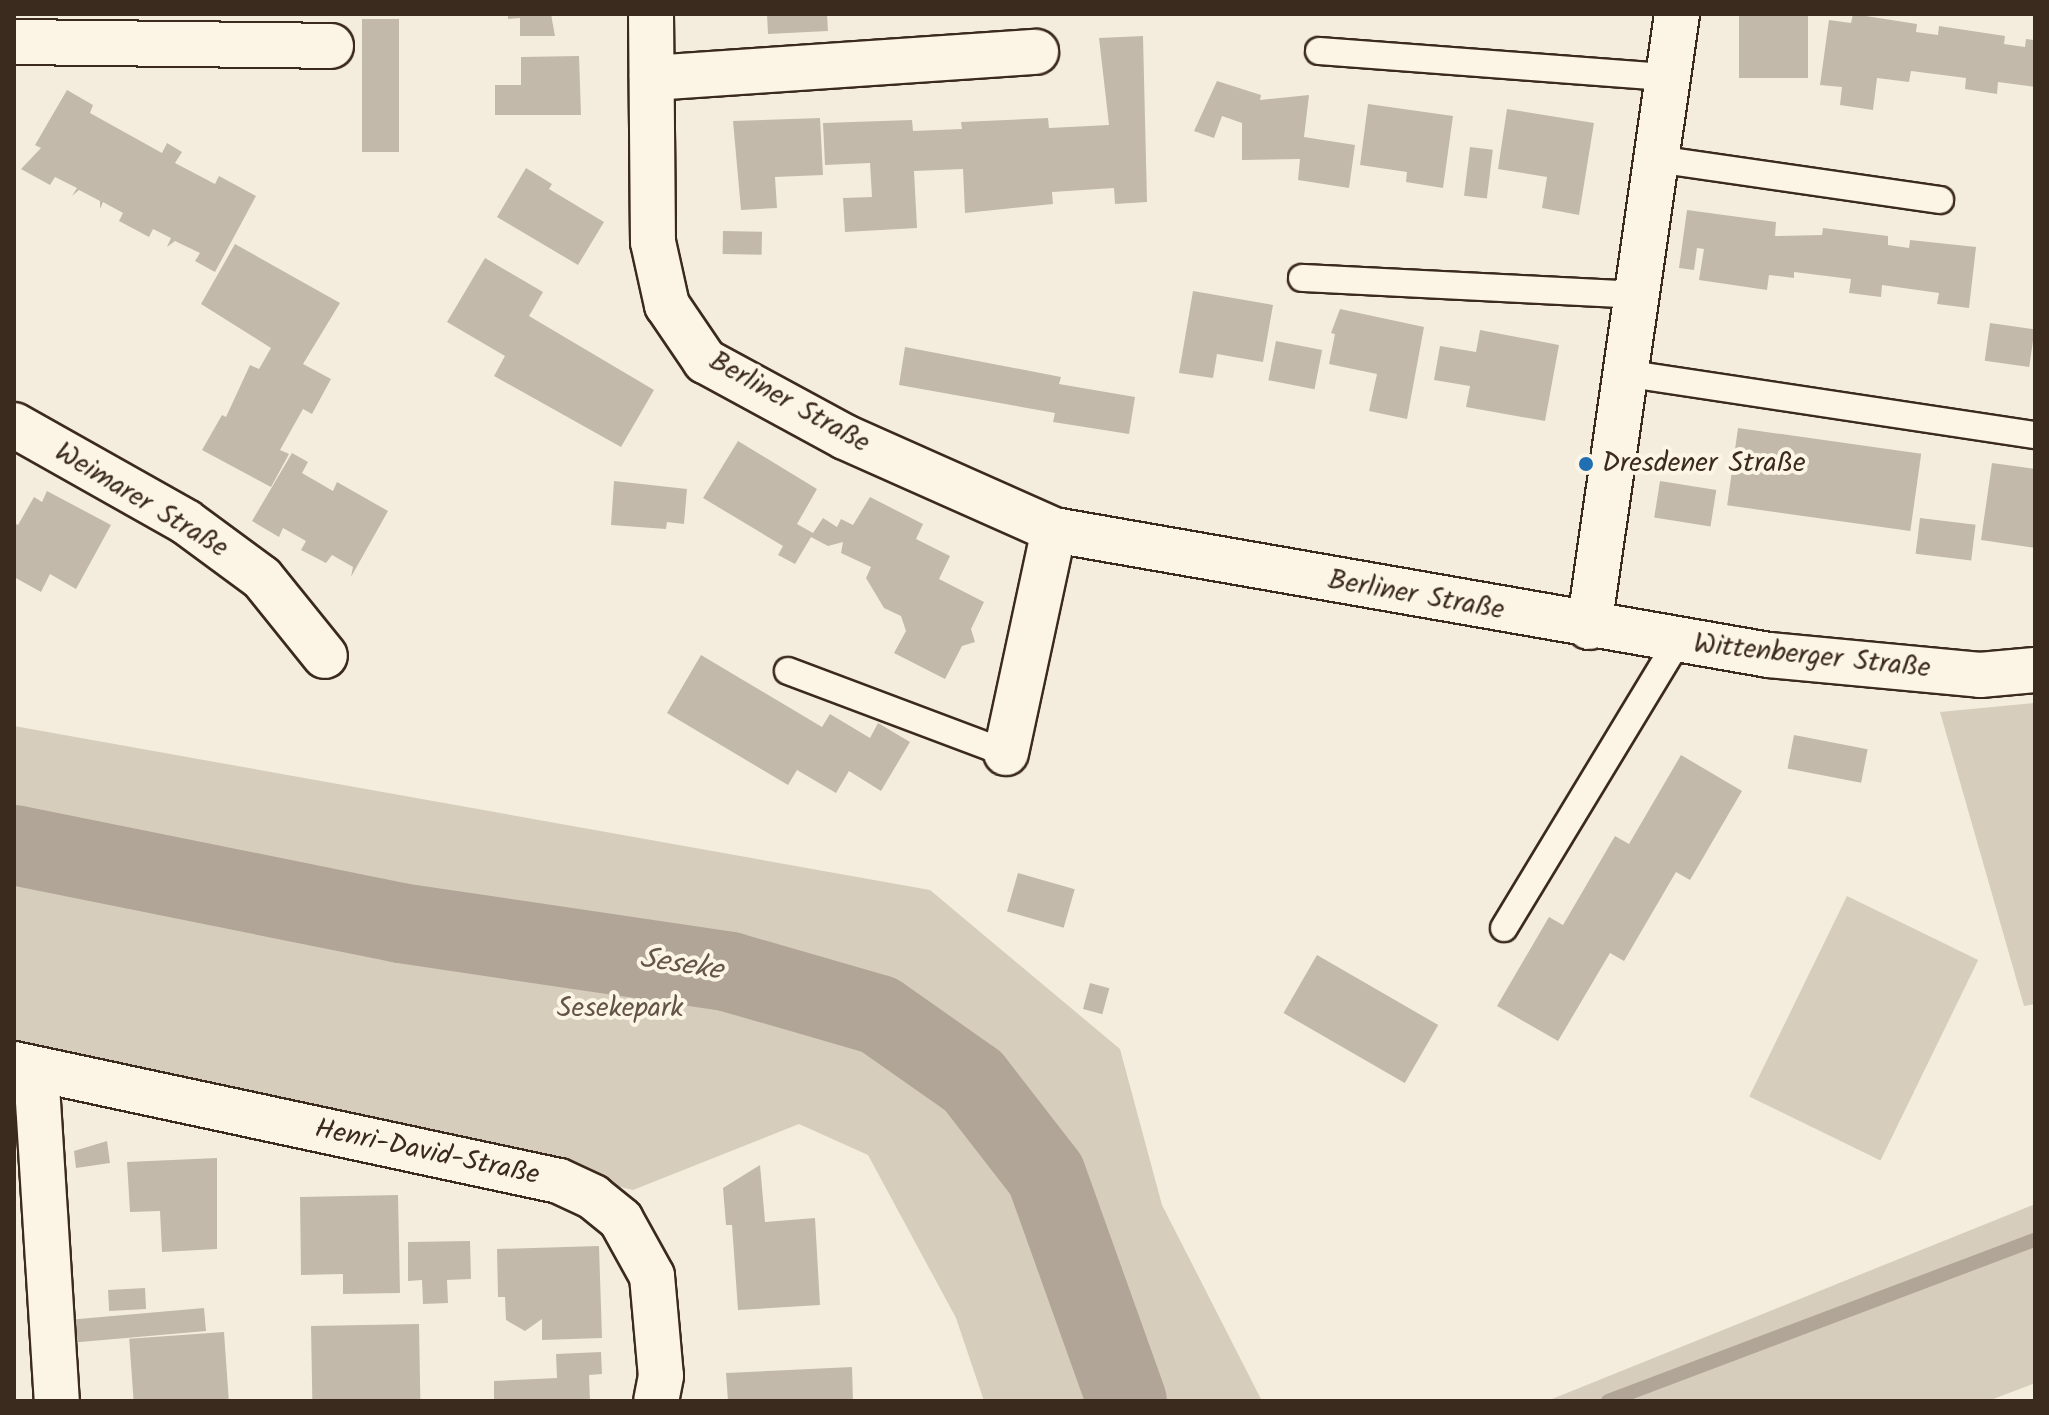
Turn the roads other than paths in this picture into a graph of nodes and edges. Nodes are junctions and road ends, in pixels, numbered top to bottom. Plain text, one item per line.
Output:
1 (651, 14) edge
2 (1677, 14) edge
3 (14, 42) edge
4 (331, 46) dead end
5 (1319, 51) dead end
6 (1036, 52) dead end
7 (1668, 77) junction
8 (652, 78) junction
9 (1656, 159) junction
10 (1940, 200) dead end
11 (1302, 278) dead end
12 (1637, 295) junction
13 (1624, 373) junction
14 (14, 425) edge
15 (2035, 435) edge
16 (1054, 530) junction
17 (1589, 627) junction
18 (1677, 642) junction
19 (325, 656) dead end
20 (2035, 670) edge
21 (788, 671) dead end
22 (1006, 753) joint
23 (1504, 928) dead end
24 (25, 1067) edge
25 (57, 1401) edge
26 (656, 1401) edge

1 - 8 street, Berliner Straße
2 - 7 street
3 - 4 street
5 - 7 lane
6 - 8 street
7 - 9 street
8 - 16 street, Berliner Straße
9 - 10 lane
9 - 12 street
11 - 12 lane
12 - 13 street
13 - 15 lane
13 - 17 street
14 - 19 street, Weimarer Straße
16 - 17 street, Berliner Straße
16 - 22 street
17 - 18 street, Wittenberger Straße
18 - 20 street, Wittenberger Straße
18 - 23 lane
21 - 22 lane
24 - 25 street, Henri-David-Straße
24 - 26 street, Henri-David-Straße

